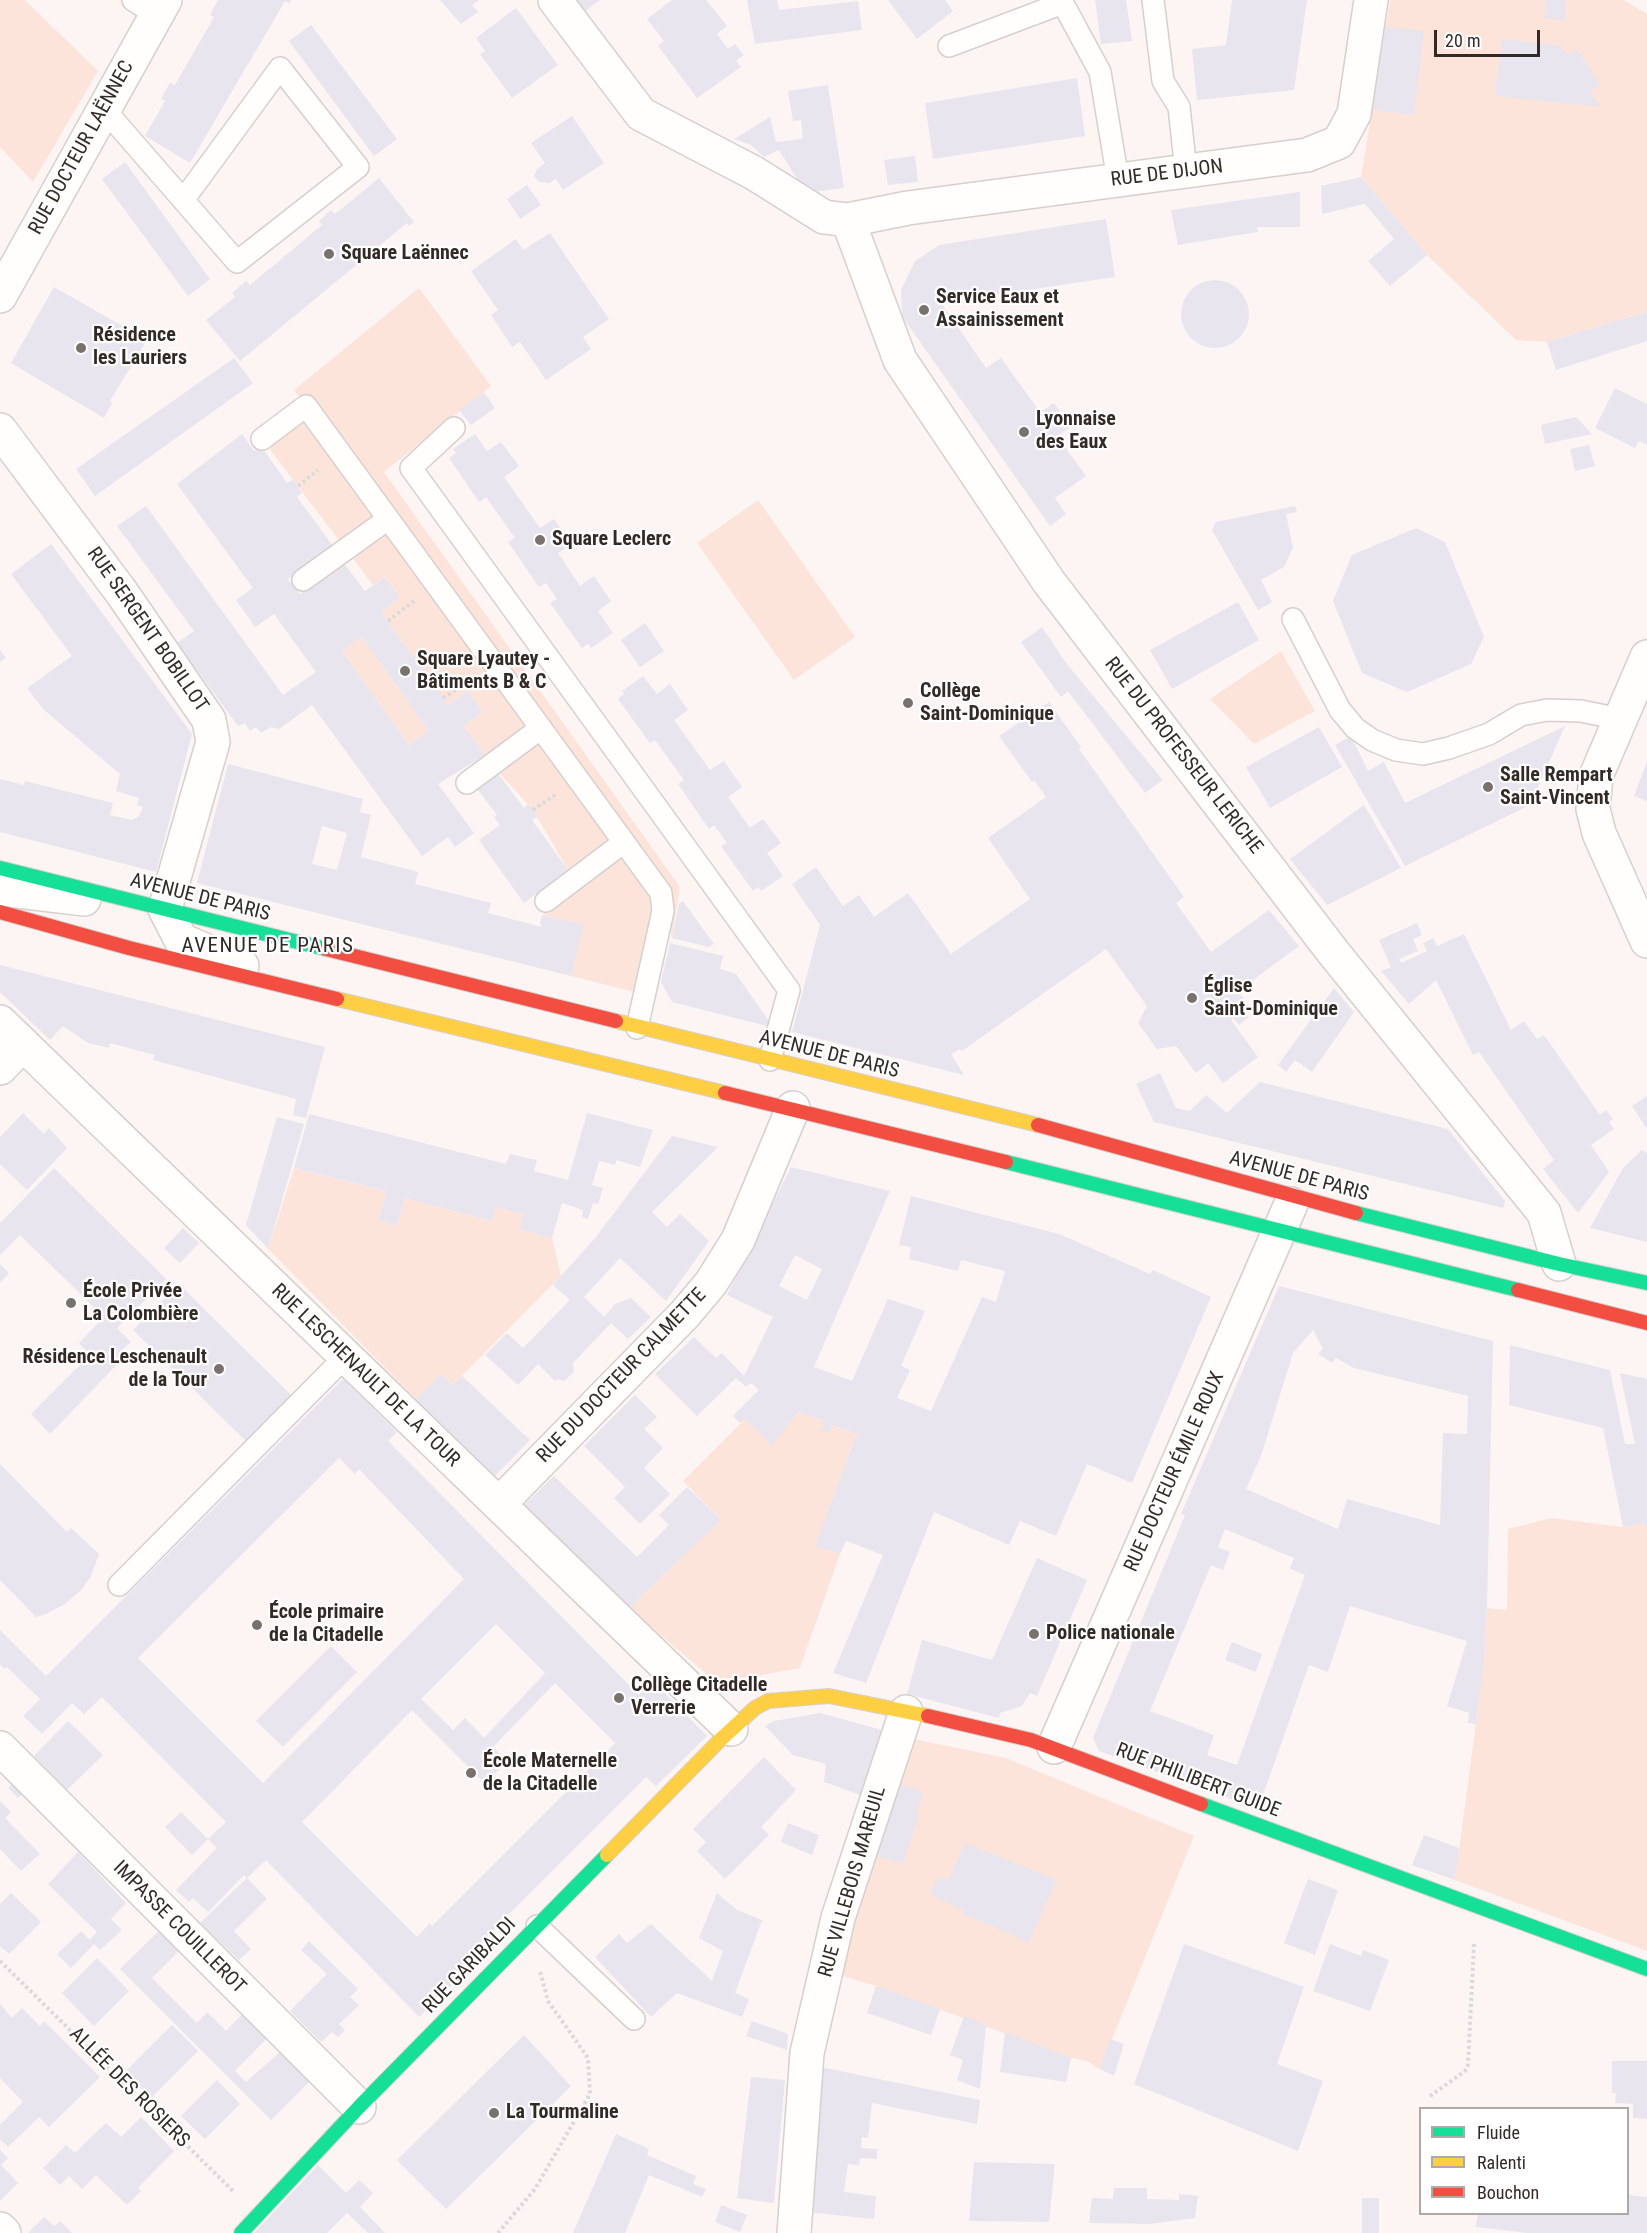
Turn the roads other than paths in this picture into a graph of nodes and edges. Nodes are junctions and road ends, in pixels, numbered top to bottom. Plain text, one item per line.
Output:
1 (555, 0) edge
2 (1153, 0) edge
3 (1371, 0) edge
4 (1062, 2) edge
5 (151, 5) edge
6 (949, 46) dead end
7 (104, 109) junction
8 (1186, 171) junction
9 (1118, 180) junction
10 (184, 198) junction
11 (848, 220) junction
12 (0, 296) edge
13 (454, 428) dead end
14 (0, 430) edge
15 (262, 439) dead end
16 (388, 519) junction
17 (303, 580) dead end
18 (1293, 619) dead end
19 (1647, 657) edge
20 (1620, 719) junction
21 (541, 728) junction
22 (467, 783) dead end
23 (624, 842) junction
24 (0, 868) edge
25 (0, 889) edge
26 (121, 898) junction
27 (546, 901) dead end
28 (165, 909) junction
29 (0, 912) edge
30 (1647, 941) edge
31 (294, 988) junction
32 (0, 1022) edge
33 (637, 1028) junction
34 (23, 1044) junction
35 (770, 1060) junction
36 (0, 1068) edge
37 (793, 1108) junction
38 (1295, 1197) junction
39 (1281, 1229) junction
40 (1559, 1264) junction
41 (1647, 1283) edge
42 (1647, 1323) edge
43 (346, 1356) junction
44 (499, 1504) junction
45 (119, 1585) dead end
46 (906, 1712) junction
47 (731, 1729) junction
48 (1054, 1747) junction
49 (0, 1748) edge
50 (537, 1926) junction
51 (1647, 1969) edge
52 (634, 2019) dead end
53 (359, 2107) junction
54 (0, 2229) edge
55 (4, 2233) edge
56 (241, 2233) edge
57 (794, 2233) edge

1 - 11 street
2 - 8 lane
3 - 8 street, RUE DE DIJON
4 - 6 lane
4 - 9 lane
5 - 7 street, RUE DOCTEUR LAËNNEC
7 - 10 lane
7 - 12 street, RUE DOCTEUR LAËNNEC
8 - 9 street, RUE DE DIJON
9 - 11 street, RUE DE DIJON
10 - 10 lane
11 - 40 street, RUE DU PROFESSEUR LERICHE
13 - 35 lane
14 - 28 street, RUE SERGENT BOBILLOT
15 - 16 lane
16 - 17 lane
16 - 21 lane
18 - 20 lane
19 - 20 street
20 - 30 street
21 - 22 lane
21 - 23 lane
23 - 27 lane
23 - 33 lane
24 - 26 main road, AVENUE DE PARIS
25 - 26 street
26 - 28 main road, AVENUE DE PARIS
28 - 31 street
28 - 33 main road, AVENUE DE PARIS
29 - 31 main road
31 - 37 main road
32 - 34 street, RUE LESCHENAULT DE LA TOUR
33 - 35 main road, AVENUE DE PARIS
34 - 36 street
34 - 43 street, RUE LESCHENAULT DE LA TOUR
35 - 38 main road, AVENUE DE PARIS
37 - 39 main road
37 - 44 street, RUE DU DOCTEUR CALMETTE
38 - 39 street, RUE DOCTEUR ÉMILE ROUX
38 - 40 main road, AVENUE DE PARIS
39 - 42 main road
39 - 48 street, RUE DOCTEUR ÉMILE ROUX
40 - 41 main road, AVENUE DE PARIS
43 - 44 street, RUE LESCHENAULT DE LA TOUR
43 - 45 lane
44 - 47 street, RUE LESCHENAULT DE LA TOUR
46 - 47 main road, RUE PHILIBERT GUIDE
46 - 48 main road, RUE PHILIBERT GUIDE
46 - 57 street, RUE VILLEBOIS MAREUIL
47 - 50 main road, RUE GARIBALDI
48 - 51 main road, RUE PHILIBERT GUIDE
49 - 53 street, IMPASSE COUILLEROT
50 - 52 lane
50 - 53 main road, RUE GARIBALDI
53 - 56 main road, RUE GARIBALDI
54 - 55 street

